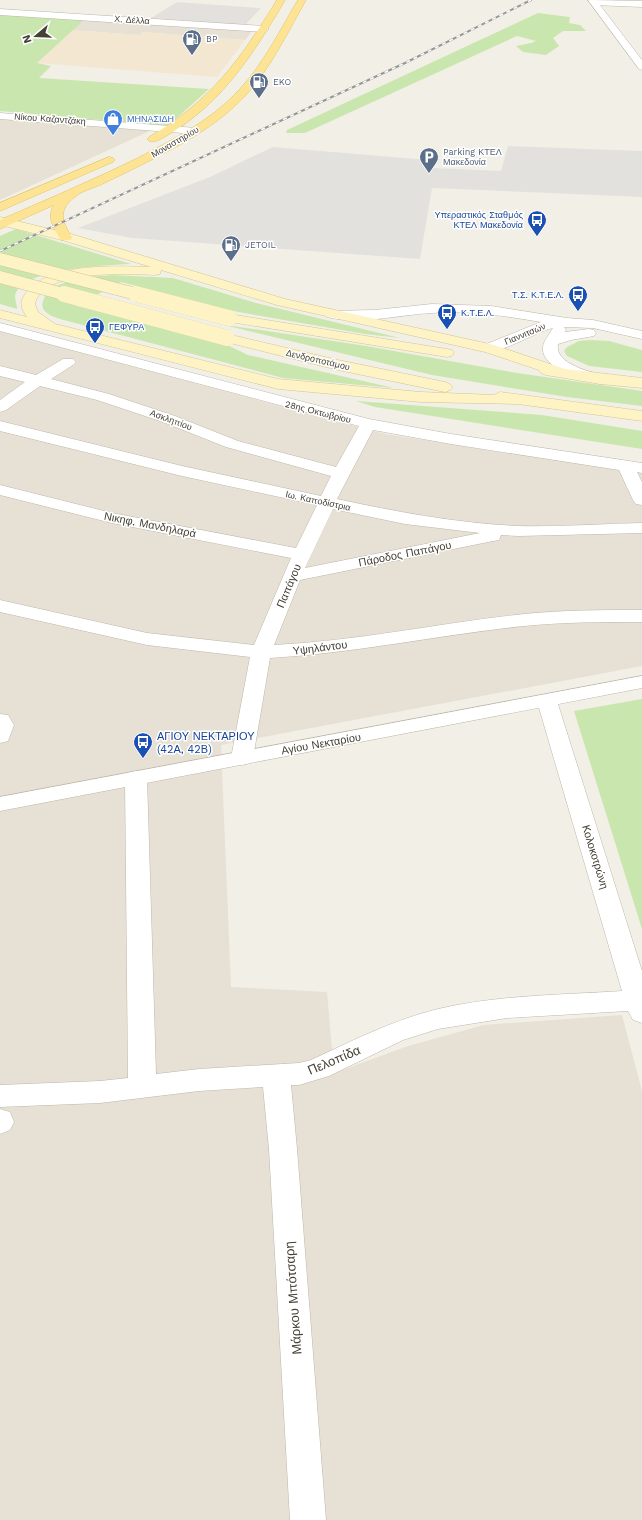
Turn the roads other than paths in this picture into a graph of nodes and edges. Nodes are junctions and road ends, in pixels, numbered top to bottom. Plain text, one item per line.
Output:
1 (281, 0) edge
2 (302, 0) edge
3 (593, 1) edge
4 (642, 4) edge
5 (0, 12) edge
6 (264, 29) junction
7 (642, 67) edge
8 (0, 116) edge
9 (171, 129) junction
10 (196, 131) junction
11 (142, 144) dead end
12 (123, 153) dead end
13 (71, 194) junction
14 (0, 207) edge
15 (2, 223) edge
16 (66, 237) junction
17 (0, 259) edge
18 (194, 274) junction
19 (0, 277) edge
20 (0, 314) edge
21 (331, 314) junction
22 (565, 322) junction
23 (0, 327) edge
24 (54, 328) junction
25 (642, 335) edge
26 (551, 342) junction
27 (642, 344) edge
28 (489, 348) junction
29 (456, 354) junction
30 (68, 362) dead end
31 (0, 371) edge
32 (560, 372) junction
33 (600, 379) junction
34 (37, 381) junction
35 (642, 383) edge
36 (515, 400) junction
37 (0, 407) edge
38 (642, 416) edge
39 (368, 424) junction
40 (0, 426) edge
41 (625, 465) junction
42 (642, 468) edge
43 (341, 473) junction
44 (0, 490) edge
45 (642, 500) edge
46 (327, 503) junction
47 (642, 528) edge
48 (518, 531) junction
49 (302, 555) junction
50 (292, 576) junction
51 (0, 606) edge
52 (642, 616) edge
53 (261, 652) junction
54 (642, 682) edge
55 (547, 701) junction
56 (0, 720) edge
57 (0, 736) edge
58 (242, 758) junction
59 (136, 778) junction
60 (0, 804) edge
61 (640, 1006) edge
62 (276, 1076) junction
63 (142, 1087) junction
64 (0, 1096) edge
65 (308, 1520) edge

1 - 6 main road, Μοναστηρίου
2 - 10 main road, Μοναστηρίου
3 - 4 street
3 - 7 street
5 - 6 street, Χ. Δέλλα
6 - 9 main road, Μοναστηρίου
8 - 9 street, Νίκου Καζαντζάκη
9 - 10 street, Νίκου Καζαντζάκη
9 - 11 main road, Μοναστηρίου
10 - 13 main road, Μοναστηρίου
12 - 14 main road
13 - 15 main road, Μοναστηρίου
13 - 16 main road
15 - 16 main road
16 - 18 main road
17 - 29 main road, bridge
18 - 21 main road
18 - 24 main road
19 - 36 main road, Δενδροποτάμου, bridge
20 - 24 main road
21 - 22 street
21 - 28 main road
22 - 25 street, Γιαννιτσών
22 - 26 street
22 - 28 street, Γιαννιτσών
23 - 39 street, 28ης Οκτωβρίου
24 - 36 main road
26 - 27 street, Γιαννιτσών
26 - 33 street, Γιαννιτσών
28 - 29 main road, Γιαννιτσών
28 - 32 main road
29 - 32 main road
30 - 34 street
31 - 34 street, Ασκληπίου
32 - 33 main road
33 - 35 main road
34 - 37 street
34 - 43 street, Ασκληπίου
36 - 38 main road, Δενδροποτάμου
39 - 41 street, 28ης Οκτωβρίου
39 - 43 street, Παπάγου
40 - 46 street, Ιω. Καποδίστρια
41 - 42 street, 28ης Οκτωβρίου
41 - 45 street
43 - 46 street, Παπάγου
44 - 49 street, Νικηφ. Μανδηλαρά
46 - 48 street, Ιω. Καποδίστρια
46 - 49 street, Παπάγου
47 - 48 street, Ιω. Καποδίστρια
48 - 50 street, Πάροδος Παπάγου
49 - 50 street, Παπάγου
50 - 53 street, Παπάγου
51 - 53 street, Υψηλάντου
52 - 53 street, Υψηλάντου
53 - 58 street, Παπάγου
54 - 55 street, Αγίου Νεκταρίου
55 - 58 street, Αγίου Νεκταρίου
55 - 61 street, Κολοκοτρώνη
56 - 57 street
58 - 59 street, Αγίου Νεκταρίου
59 - 60 street, Αγίου Νεκταρίου
59 - 63 street
61 - 62 street, Πελοπίδα
62 - 63 street, Πελοπίδα
62 - 65 street, Μάρκου Μπότσαρη
63 - 64 street, Πελοπίδα

